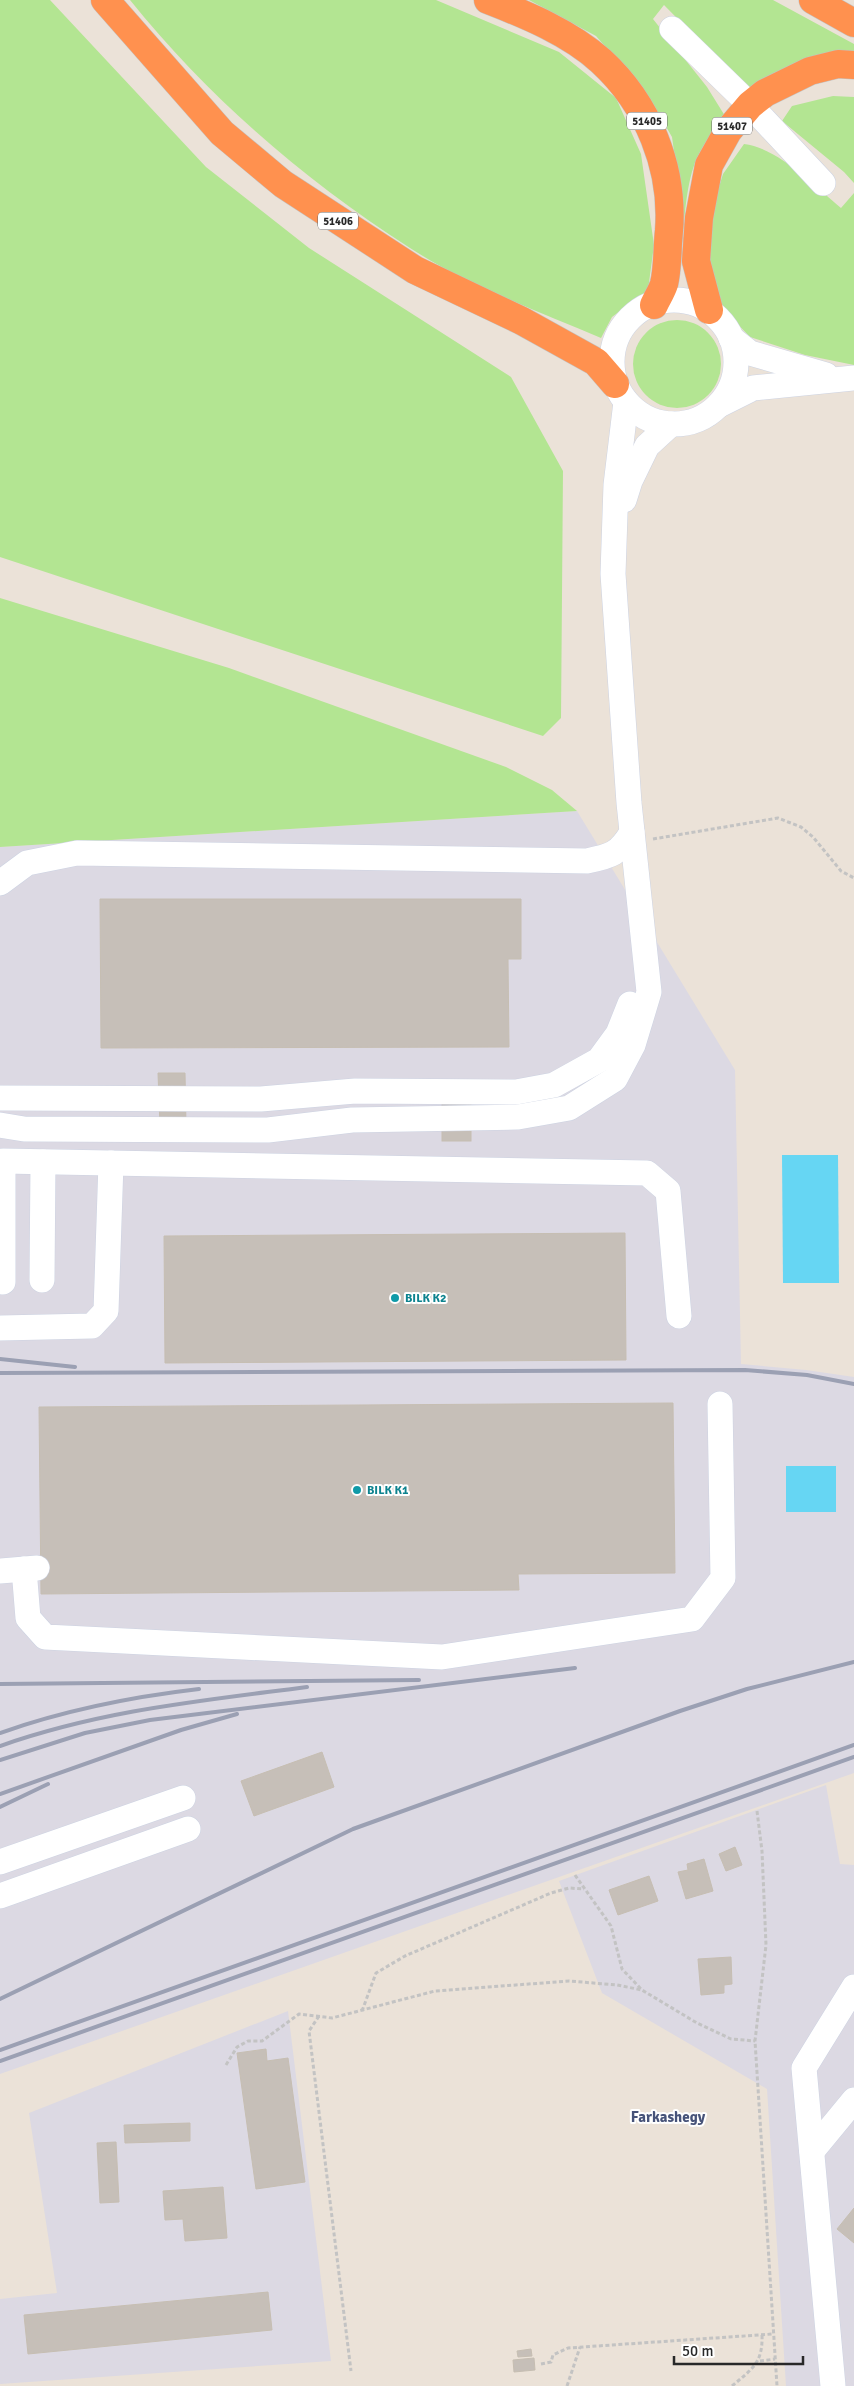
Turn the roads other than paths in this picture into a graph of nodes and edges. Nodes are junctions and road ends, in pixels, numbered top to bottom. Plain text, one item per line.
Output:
1 (104, 0) edge
2 (813, 0) edge
3 (495, 3) edge
4 (854, 23) edge
5 (672, 29) dead end
6 (854, 65) edge
7 (750, 105) junction
8 (823, 183) dead end
9 (654, 304) junction
10 (709, 310) junction
11 (731, 338) junction
12 (846, 378) edge
13 (621, 393) junction
14 (719, 405) junction
15 (671, 424) junction
16 (615, 526) junction
17 (633, 838) junction
18 (0, 883) edge
19 (641, 920) junction
20 (0, 1098) edge
21 (0, 1125) edge
22 (43, 1162) junction
23 (111, 1163) junction
24 (42, 1280) dead end
25 (3, 1282) dead end
26 (679, 1316) dead end
27 (0, 1328) edge
28 (720, 1404) dead end
29 (20, 1570) edge
30 (183, 1798) dead end
31 (188, 1829) dead end
32 (0, 1862) edge
33 (0, 1896) edge
34 (854, 1988) edge
35 (854, 2100) edge
36 (812, 2151) junction
37 (833, 2386) edge

1 - 13 highway, 51406
2 - 4 highway
3 - 9 highway, 51405
5 - 7 street
6 - 7 highway, 51407
7 - 8 street
7 - 10 highway, 51407
9 - 10 street, 51406
9 - 13 street, 51406
10 - 11 street, 51406
11 - 12 street, 51406
11 - 14 street, 51406
12 - 14 street
13 - 15 street, 51406
13 - 16 street
14 - 15 street, 51406
15 - 16 street
16 - 17 street
17 - 18 street
17 - 19 street
19 - 20 street
19 - 21 street
22 - 23 street
22 - 24 street
22 - 25 street
23 - 26 street
23 - 27 street
28 - 29 street
30 - 32 street
31 - 33 street
34 - 36 street
35 - 36 street
36 - 37 street

